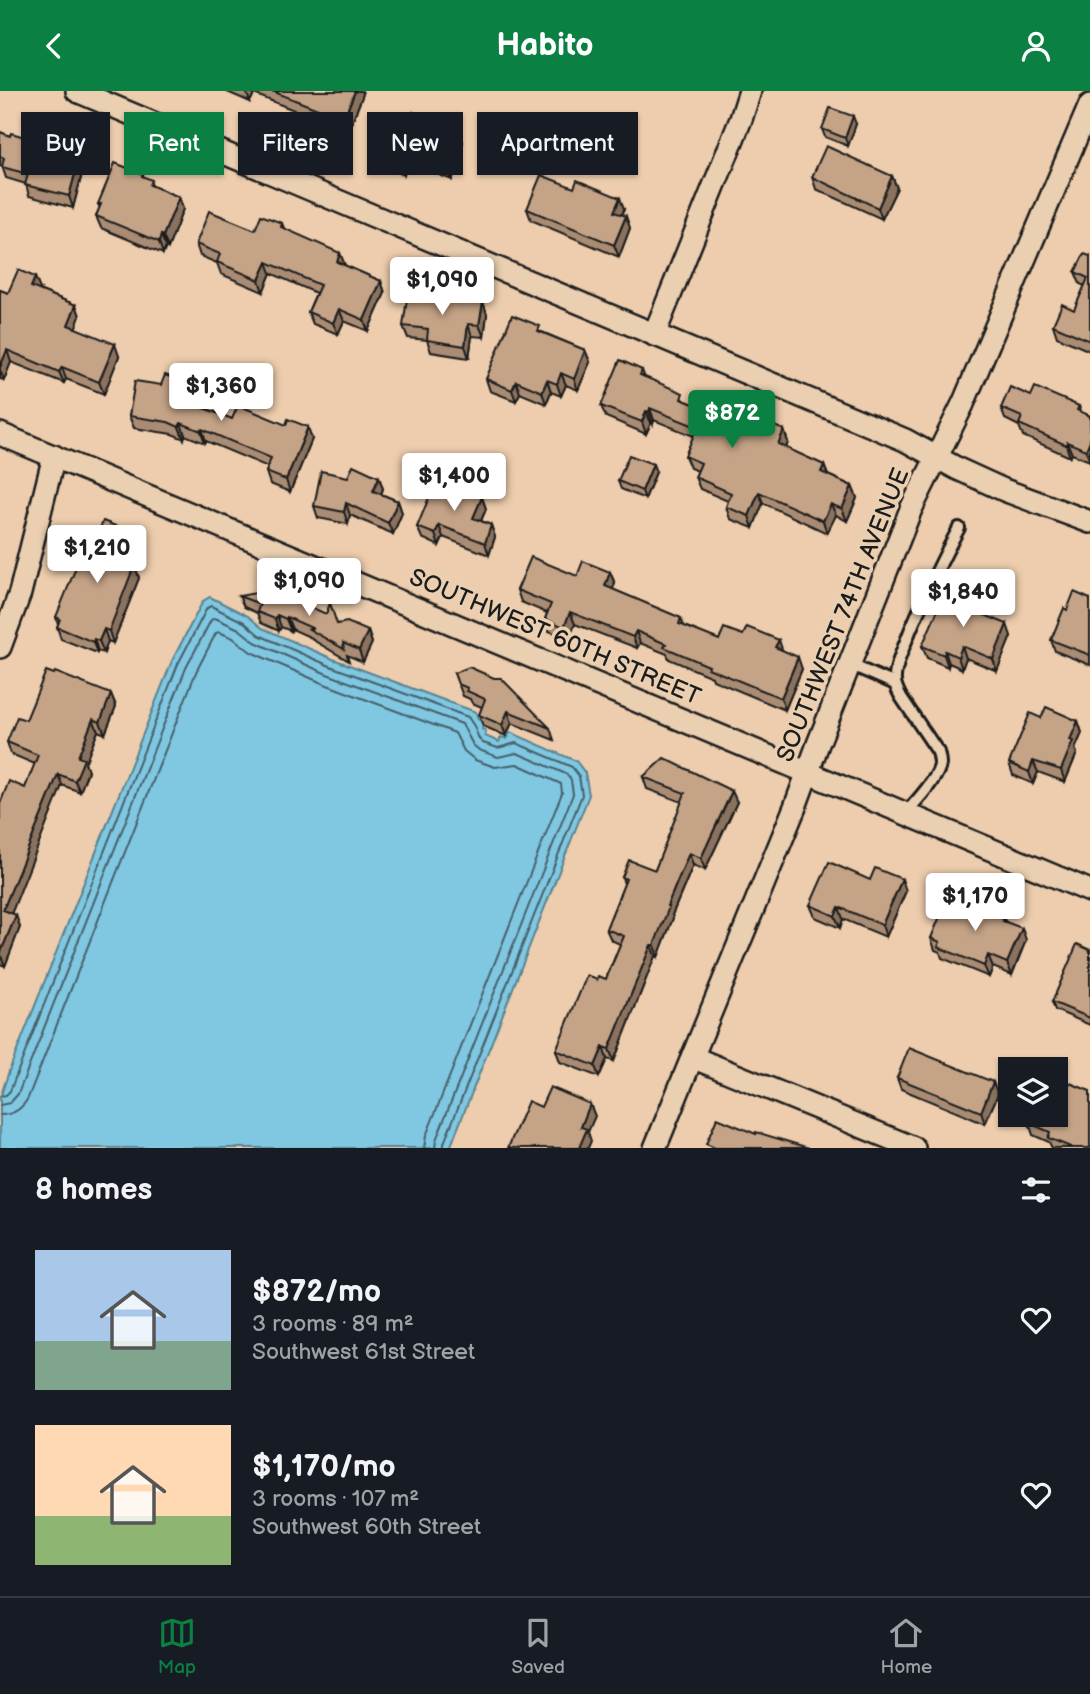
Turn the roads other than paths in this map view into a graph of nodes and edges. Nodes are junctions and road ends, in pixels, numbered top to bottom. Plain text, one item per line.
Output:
1 (77, 91) edge
2 (750, 91) edge
3 (1090, 106) edge
4 (654, 335) junction
5 (0, 434) edge
6 (54, 456) junction
7 (936, 457) junction
8 (1090, 522) edge
9 (959, 528) dead end
10 (0, 647) edge
11 (849, 664) junction
12 (895, 684) junction
13 (808, 772) junction
14 (906, 813) junction
15 (1090, 891) edge
16 (692, 1057) junction
17 (655, 1148) edge
18 (914, 1148) edge

1 - 4 street
2 - 4 street
3 - 7 street, SOUTHWEST 74TH AVENUE
4 - 7 street
5 - 6 street, SOUTHWEST 60TH STREET
6 - 10 street
6 - 13 street, SOUTHWEST 60TH STREET
7 - 8 street
7 - 11 street, SOUTHWEST 74TH AVENUE
9 - 12 lane
11 - 12 lane
11 - 13 street, SOUTHWEST 74TH AVENUE
12 - 14 lane
13 - 14 street, SOUTHWEST 60TH STREET
13 - 16 street, SOUTHWEST 74TH AVENUE
14 - 15 street, SOUTHWEST 60TH STREET
16 - 17 street, SOUTHWEST 74TH AVENUE
16 - 18 street

